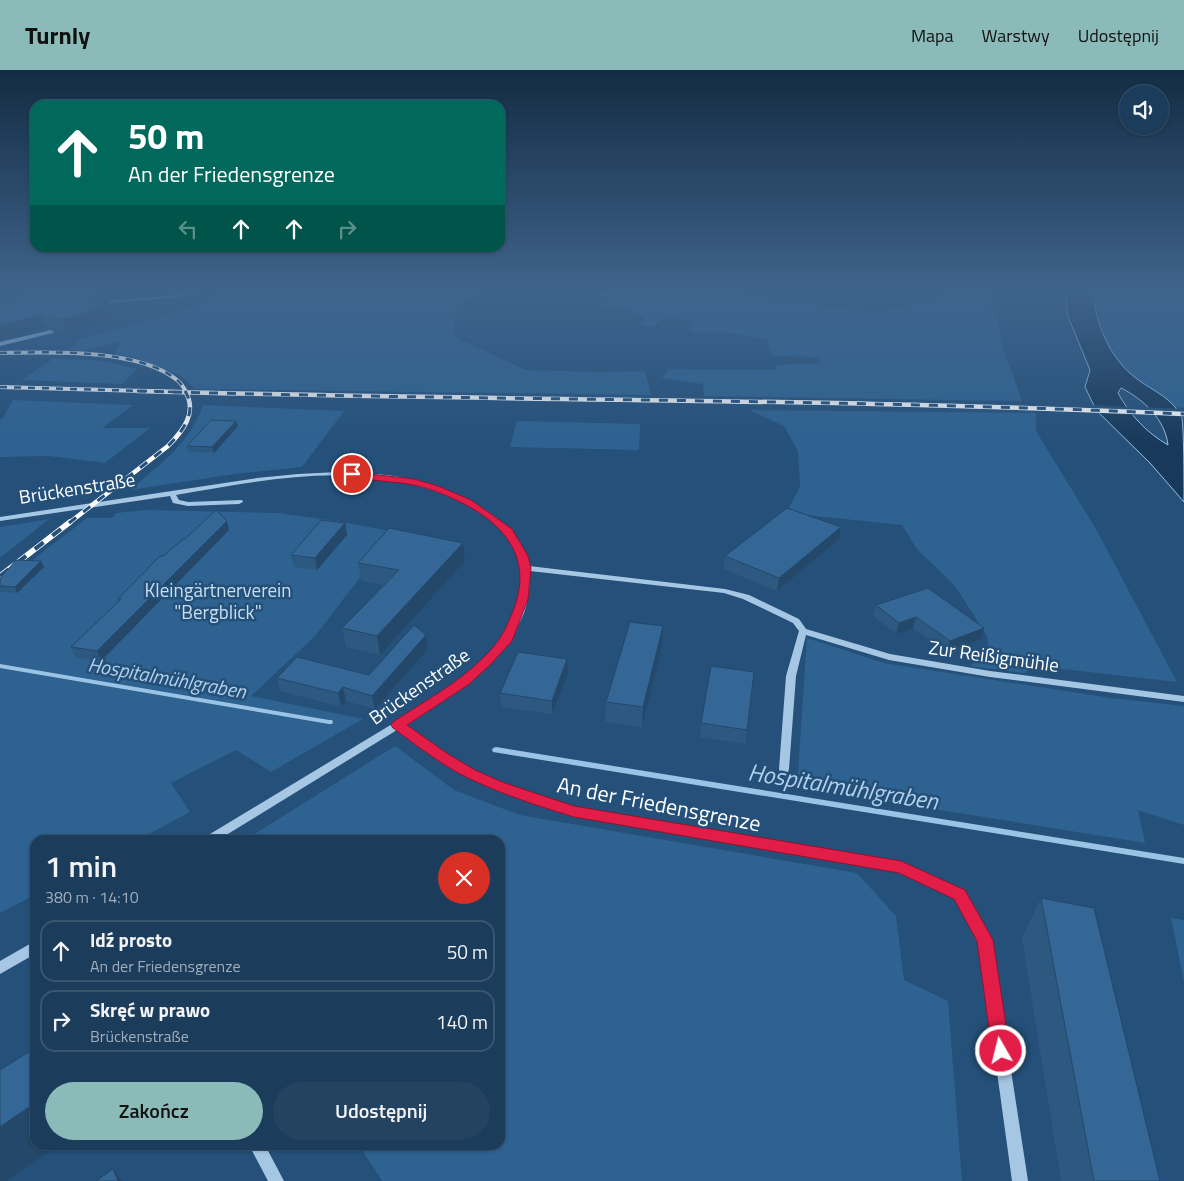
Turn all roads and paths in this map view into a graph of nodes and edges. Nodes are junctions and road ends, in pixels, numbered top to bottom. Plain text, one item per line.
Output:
1 (172, 493) junction
2 (239, 502) dead end
3 (0, 519) edge
4 (526, 568) junction
5 (803, 631) junction
6 (1184, 699) edge
7 (397, 725) junction
8 (784, 770) dead end
9 (217, 835) edge
10 (30, 950) edge
11 (0, 968) edge
12 (259, 1150) edge
13 (276, 1181) edge
14 (1020, 1181) edge

1 - 2 street
1 - 3 street, Brückenstraße
1 - 4 street, Brückenstraße
4 - 5 street, Zur Reißigmühle
4 - 7 street, Brückenstraße
5 - 6 street, Zur Reißigmühle
5 - 8 street
7 - 9 street, Brückenstraße
7 - 14 street, An der Friedensgrenze
10 - 11 street
12 - 13 street

